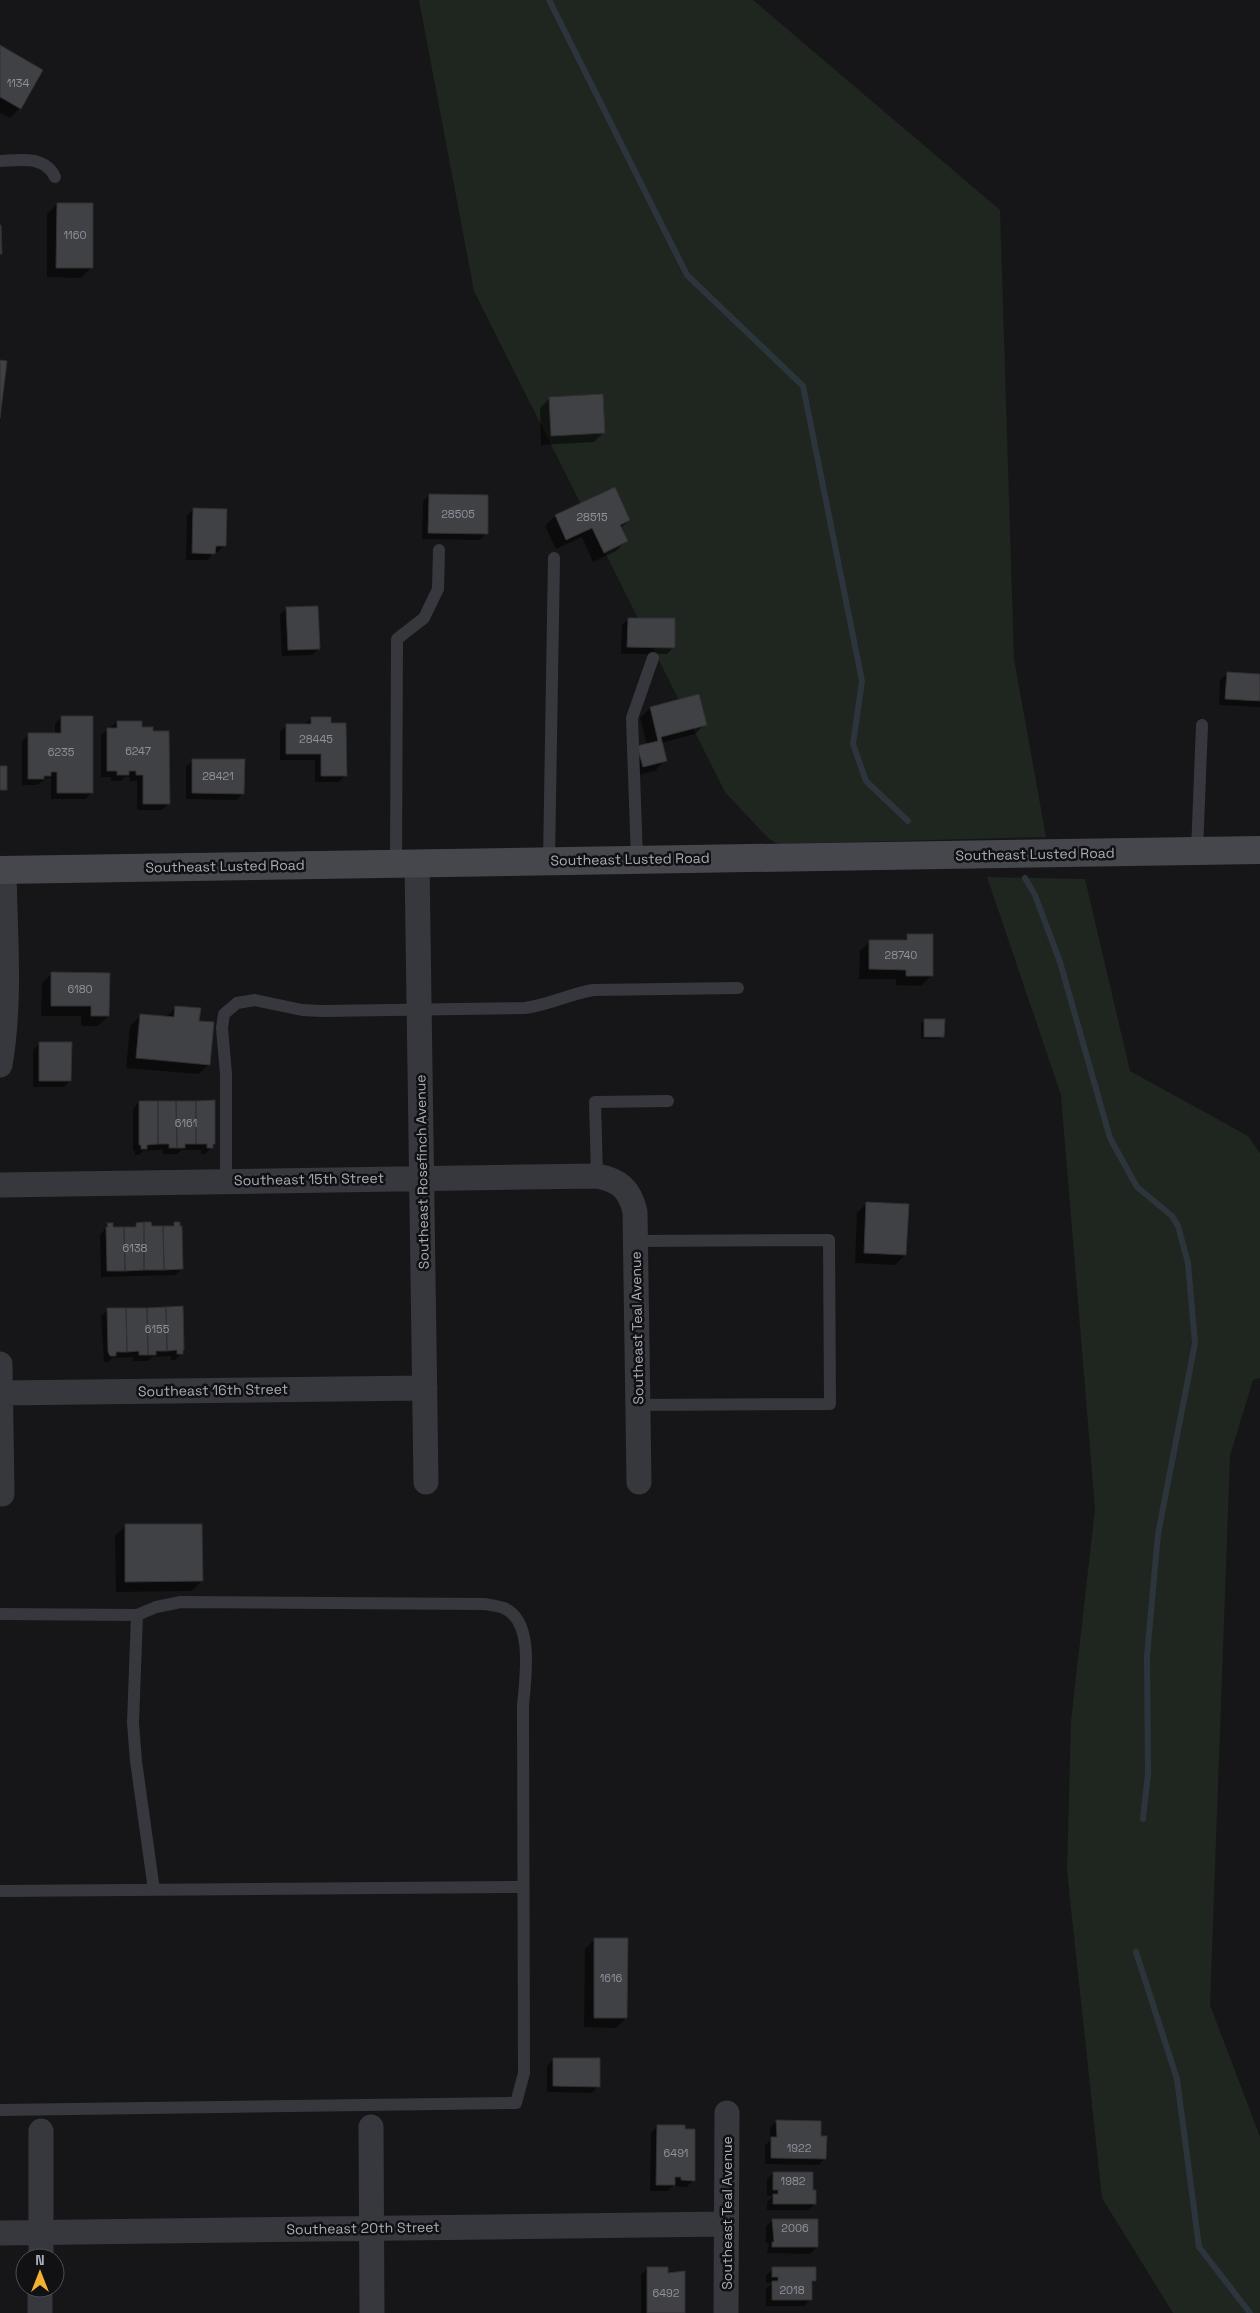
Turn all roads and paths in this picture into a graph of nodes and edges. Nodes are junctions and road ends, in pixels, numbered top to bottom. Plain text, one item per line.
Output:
1 (0, 161) edge
2 (55, 176) dead end
3 (439, 550) dead end
4 (554, 558) dead end
5 (653, 658) dead end
6 (1202, 725) dead end
7 (1260, 850) edge
8 (1197, 851) junction
9 (638, 859) junction
10 (549, 860) junction
11 (406, 863) junction
12 (2, 870) edge
13 (738, 988) dead end
14 (419, 1010) junction
15 (0, 1065) edge
16 (668, 1101) dead end
17 (422, 1177) junction
18 (607, 1179) junction
19 (226, 1181) junction
20 (0, 1185) edge
21 (636, 1241) junction
22 (0, 1364) edge
23 (425, 1388) junction
24 (0, 1393) edge
25 (638, 1405) junction
26 (426, 1482) dead end
27 (639, 1482) dead end
28 (2, 1494) dead end
29 (0, 1614) edge
30 (137, 1615) junction
31 (523, 1887) junction
32 (154, 1890) junction
33 (0, 1891) edge
34 (0, 2110) edge
35 (727, 2113) dead end
36 (371, 2127) dead end
37 (41, 2131) dead end
38 (726, 2224) junction
39 (372, 2228) junction
40 (0, 2233) edge
41 (40, 2233) junction
42 (40, 2248) edge
43 (40, 2298) edge
44 (40, 2313) edge
45 (372, 2313) edge
46 (726, 2313) edge

1 - 2 lane
3 - 11 lane
4 - 10 lane
5 - 9 lane
6 - 8 lane
7 - 8 main road, Southeast Lusted Road
8 - 9 main road, Southeast Lusted Road
9 - 10 main road, Southeast Lusted Road
10 - 11 main road, Southeast Lusted Road
11 - 12 main road, Southeast Lusted Road
11 - 14 street, Southeast Rosefinch Avenue
12 - 15 street
13 - 14 lane
14 - 17 street, Southeast Rosefinch Avenue
14 - 19 lane
16 - 18 lane
17 - 18 street, Southeast 15th Street
17 - 19 street, Southeast 15th Street
17 - 23 street, Southeast Rosefinch Avenue
18 - 21 street, Southeast Teal Avenue
19 - 20 street, Southeast 15th Street
21 - 25 street, Southeast Teal Avenue
21 - 25 lane
22 - 24 street
23 - 24 street, Southeast 16th Street
23 - 26 street, Southeast Rosefinch Avenue
24 - 28 street
25 - 27 street, Southeast Teal Avenue
29 - 30 lane
30 - 31 lane
30 - 32 lane
31 - 32 lane
31 - 34 lane
32 - 33 lane
35 - 38 street, Southeast Teal Avenue
36 - 39 street
37 - 41 street
38 - 39 street, Southeast 20th Street
38 - 46 street, Southeast Teal Avenue
39 - 41 street, Southeast 20th Street
39 - 45 street
40 - 41 street, Southeast 20th Street
41 - 42 street
43 - 44 street

